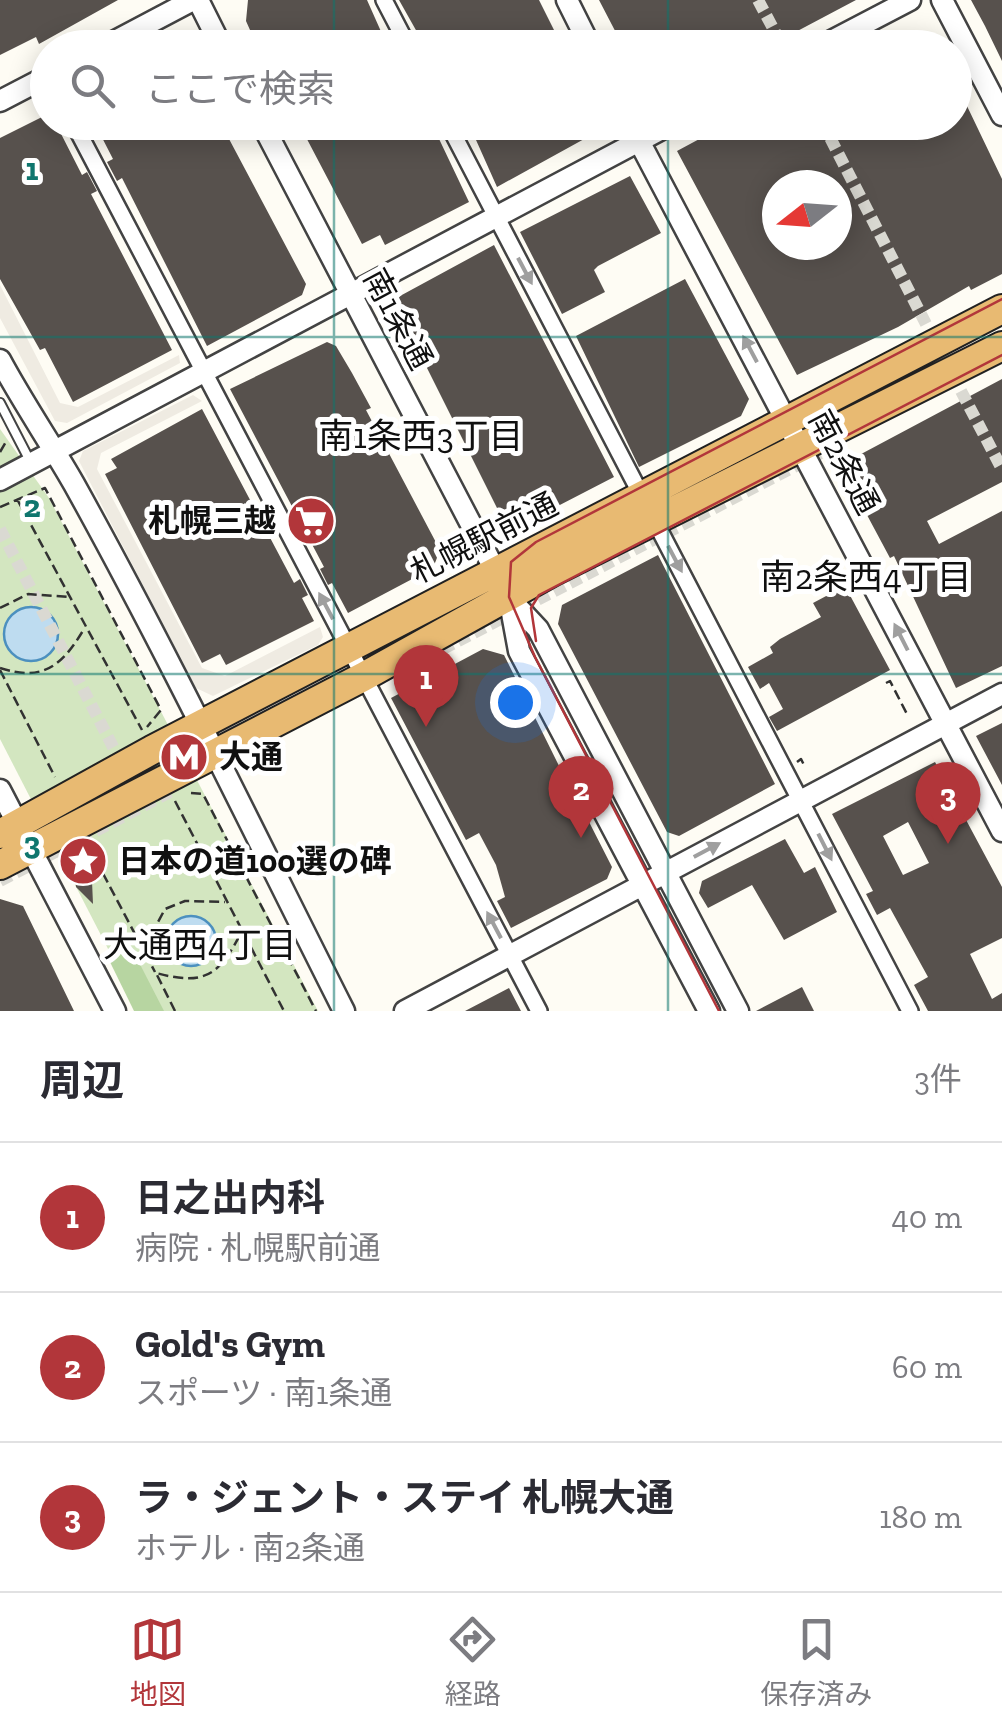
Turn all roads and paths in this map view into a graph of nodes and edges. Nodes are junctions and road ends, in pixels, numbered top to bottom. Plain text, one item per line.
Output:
1 (195, 0) edge
2 (384, 0) edge
3 (567, 0) edge
4 (910, 0) edge
5 (942, 0) edge
6 (137, 30) edge
7 (212, 30) edge
8 (399, 30) edge
9 (582, 30) edge
10 (852, 30) edge
11 (958, 30) edge
12 (972, 58) edge
13 (30, 85) edge
14 (0, 101) edge
15 (1002, 116) edge
16 (81, 140) edge
17 (270, 140) edge
18 (456, 140) edge
19 (621, 140) edge
20 (638, 140) edge
21 (496, 217) junction
22 (351, 295) junction
23 (1002, 309) edge
24 (1002, 346) edge
25 (0, 360) edge
26 (204, 374) junction
27 (0, 403) edge
28 (788, 420) junction
29 (8, 438) dead end
30 (802, 446) junction
31 (0, 452) edge
32 (53, 452) junction
33 (31, 464) junction
34 (0, 480) edge
35 (17, 498) junction
36 (0, 507) edge
37 (649, 508) junction
38 (502, 585) junction
39 (69, 597) junction
40 (0, 608) edge
41 (85, 628) junction
42 (348, 648) junction
43 (0, 669) edge
44 (364, 678) junction
45 (886, 683) dead end
46 (1002, 694) edge
47 (908, 716) dead end
48 (946, 724) junction
49 (200, 725) junction
50 (214, 755) junction
51 (801, 760) dead end
52 (805, 766) dead end
53 (56, 778) dead end
54 (0, 790) edge
55 (800, 800) junction
56 (9, 829) edge
57 (1002, 831) edge
58 (89, 846) dead end
59 (31, 850) junction
60 (0, 865) edge
61 (666, 872) junction
62 (644, 886) junction
63 (226, 902) junction
64 (242, 931) junction
65 (143, 950) junction
66 (511, 956) junction
67 (156, 973) junction
68 (115, 1011) edge
69 (176, 1011) edge
70 (284, 1011) edge
71 (316, 1011) edge
72 (344, 1011) edge
73 (405, 1011) edge
74 (539, 1011) edge
75 (710, 1011) edge
76 (738, 1011) edge
77 (910, 1011) edge

1 - 6 street
1 - 7 street
2 - 8 street
3 - 9 street
4 - 10 street
5 - 11 street
12 - 15 street
13 - 14 street
16 - 26 street
17 - 22 street, 南1条通
18 - 21 street
19 - 21 street
28 -> 20 street, 南2条通
21 - 22 street
21 -> 37 street
22 - 26 street
22 - 38 street, 南1条通
23 - 28 highway, 札幌駅前通
24 - 30 highway, 札幌駅前通
25 - 32 street
26 - 32 street
42 -> 26 street
27 - 33 lane
28 - 30 street, 南2条通
28 - 37 highway, 札幌駅前通
29 - 31 path
30 - 37 highway, 札幌駅前通
48 -> 30 street, 南2条通
32 - 33 street
32 - 49 street
33 - 34 street
35 - 36 path
35 - 39 path
35 - 41 path
37 - 38 highway, 札幌駅前通
37 -> 55 street
38 - 42 highway, 札幌駅前通
38 - 44 highway, 札幌駅前通
38 - 61 street, 南1条通
38 - 62 street, 南1条通
39 - 40 path
39 - 41 path
41 - 43 path
42 - 44 street
42 - 49 highway, 札幌駅前通
43 - 53 path
44 - 50 highway, 札幌駅前通
66 -> 44 street
45 - 47 path
46 - 48 street
48 - 55 street
48 - 57 street, 南2条通
49 - 50 street
49 - 56 highway, 札幌駅前通
50 - 59 highway, 札幌駅前通
50 - 72 street
51 - 52 path
54 - 56 street
61 -> 55 street
55 -> 77 street
56 - 59 street
58 - 65 path
59 - 60 highway, 札幌駅前通
59 - 68 street
61 - 62 street
61 - 76 street, 南1条通
62 - 66 street
62 - 75 street, 南1条通
63 - 64 path
63 - 65 path
63 - 71 path
64 - 67 path
64 - 70 path
65 - 67 path
66 - 73 street
66 - 74 street
67 - 69 path

